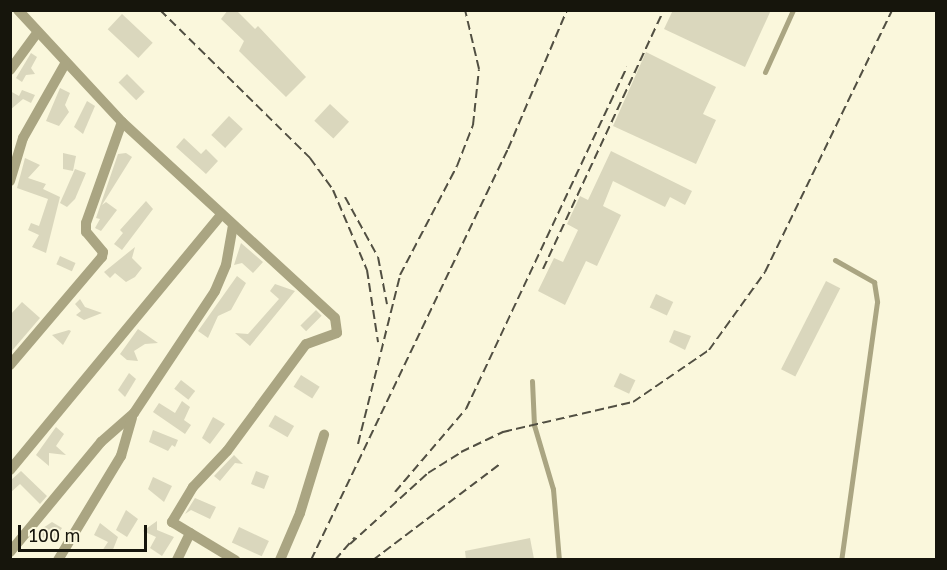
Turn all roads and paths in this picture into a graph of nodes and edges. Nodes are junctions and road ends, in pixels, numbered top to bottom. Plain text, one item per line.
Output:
1 (18, 10) edge
2 (793, 10) edge
3 (37, 33) junction
4 (65, 64) junction
5 (10, 70) edge
6 (765, 72) dead end
7 (122, 122) junction
8 (10, 181) edge
9 (220, 216) junction
10 (233, 226) junction
11 (835, 260) dead end
12 (10, 365) edge
13 (532, 381) dead end
14 (134, 413) junction
15 (324, 435) dead end
16 (10, 470) edge
17 (190, 533) junction
18 (10, 553) edge
19 (19, 560) edge
20 (58, 560) edge
21 (177, 560) edge
22 (235, 560) edge
23 (280, 560) edge
24 (559, 560) edge
25 (841, 560) edge

1 - 3 street
2 - 6 lane
3 - 4 street
3 - 5 street
4 - 7 street
4 - 8 street
7 - 9 street
7 - 12 street
9 - 10 street
9 - 16 street
10 - 14 street
10 - 17 street
11 - 25 lane
13 - 24 lane
14 - 18 street
14 - 20 street
15 - 23 street
17 - 21 street
17 - 22 street
18 - 19 street

